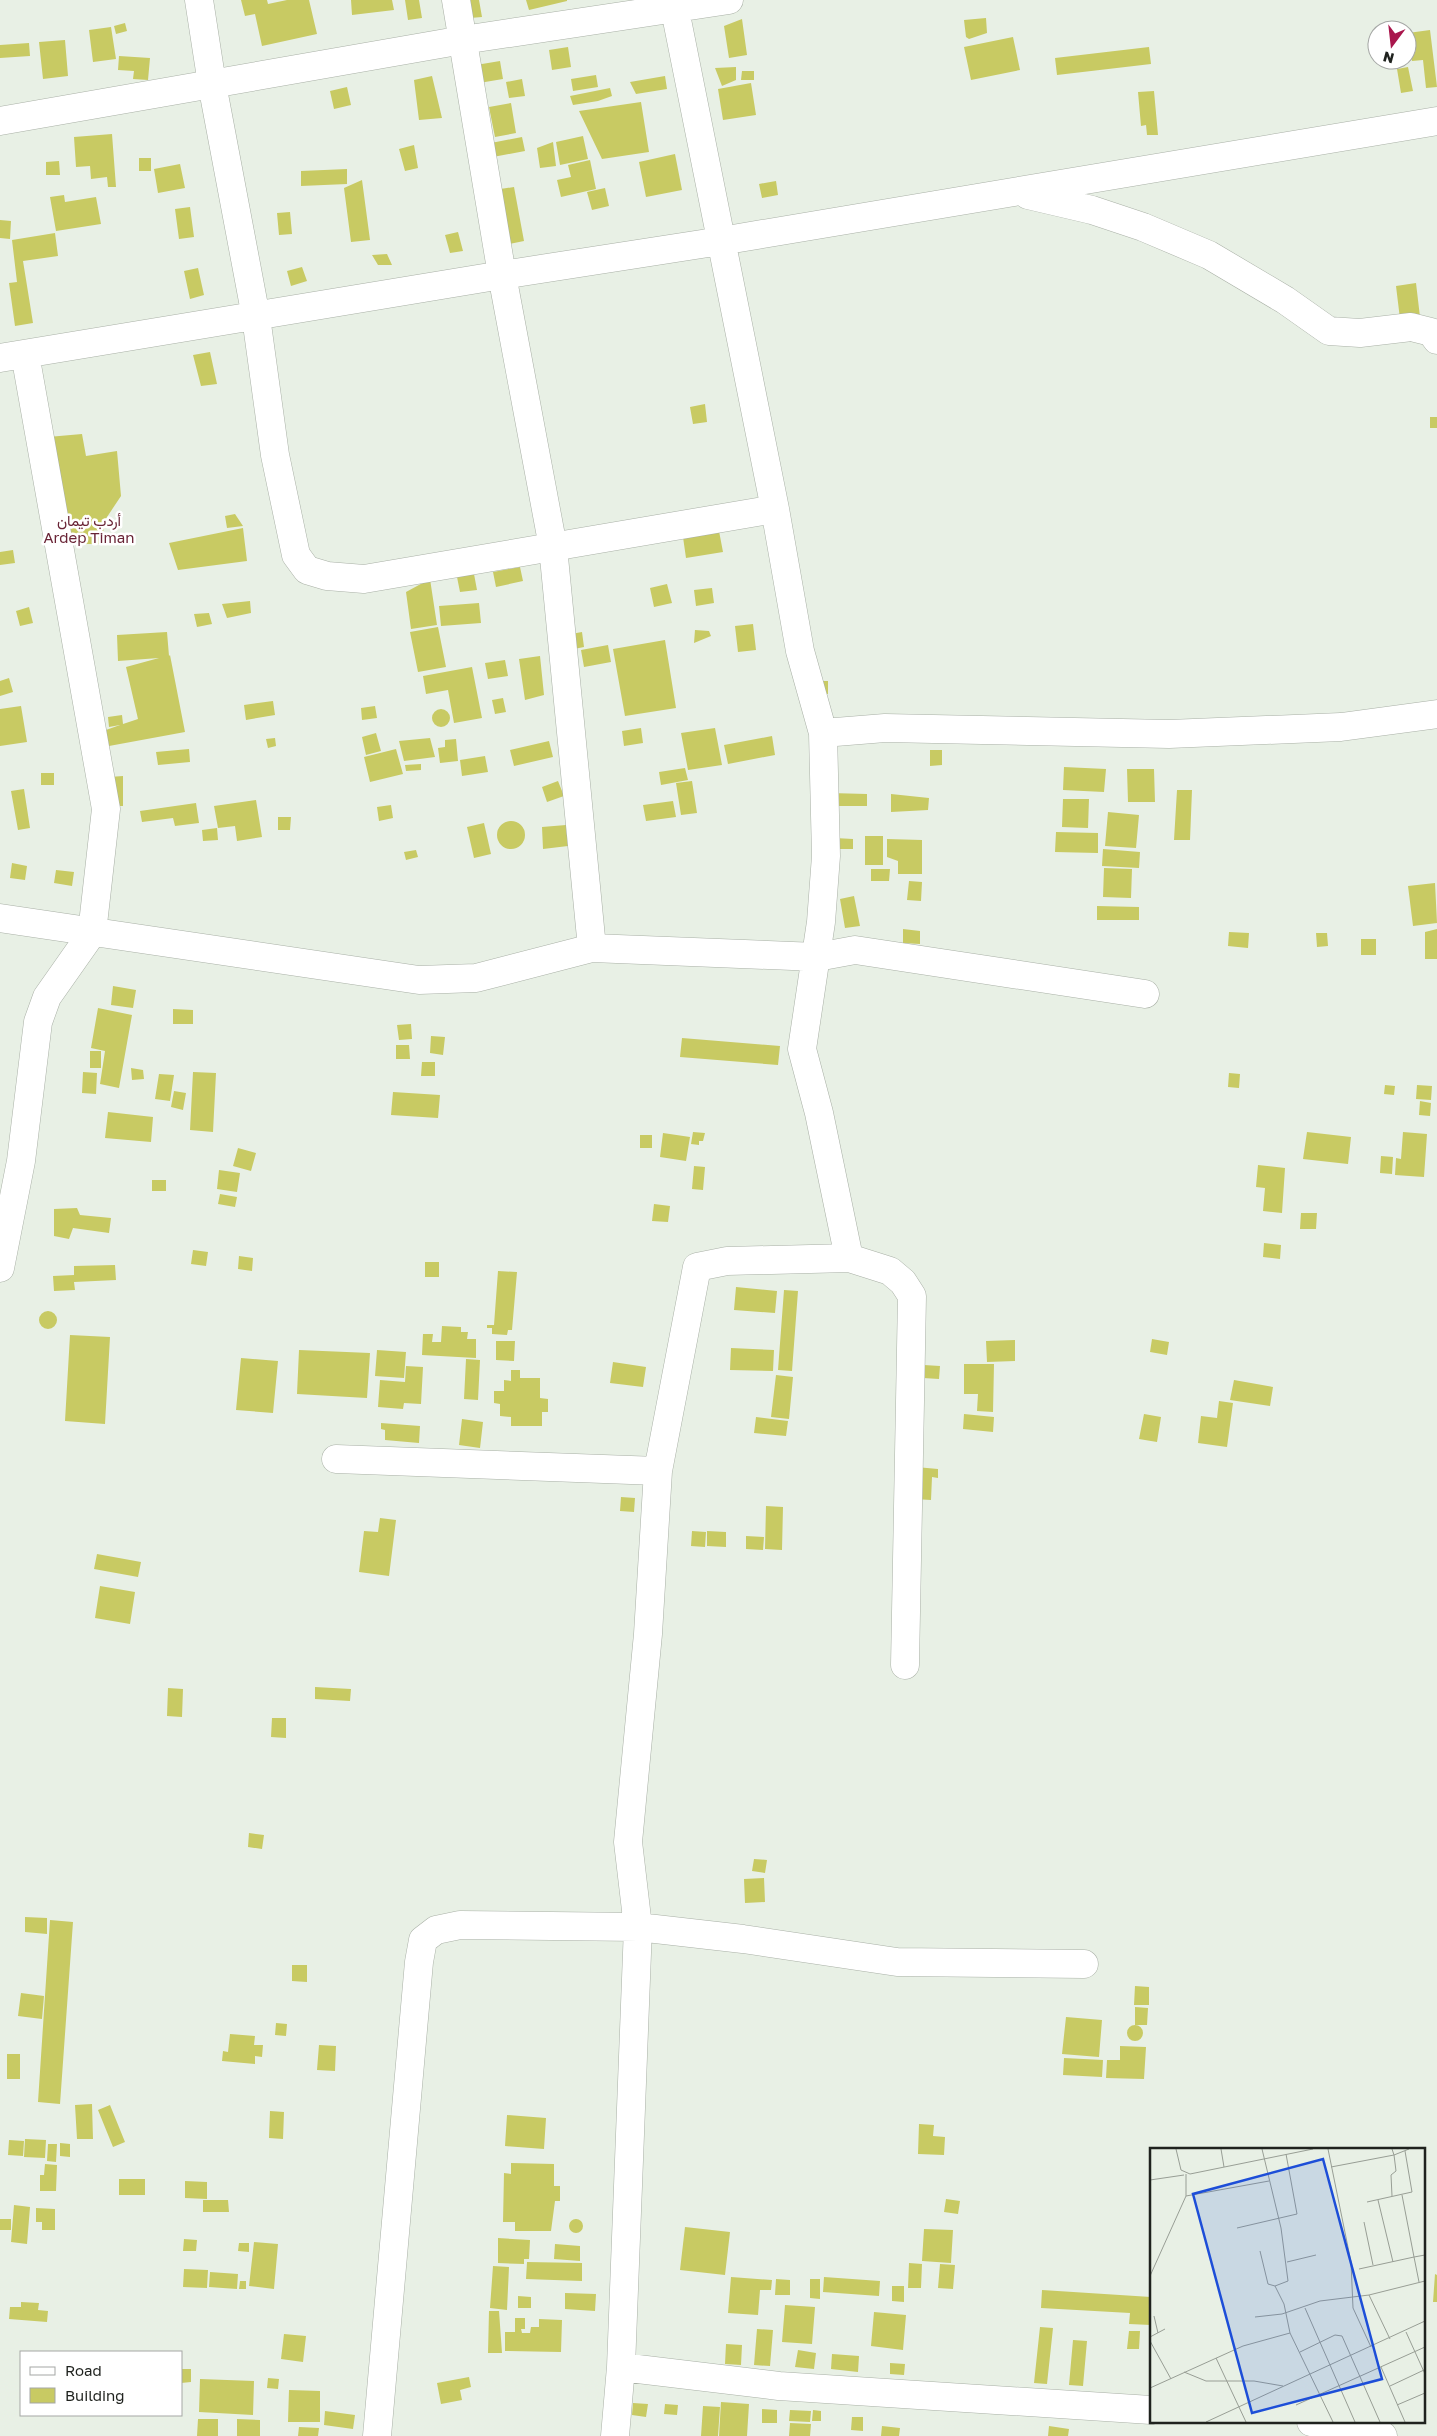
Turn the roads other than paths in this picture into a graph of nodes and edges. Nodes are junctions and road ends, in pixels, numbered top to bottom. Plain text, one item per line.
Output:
1 (200, 0) edge
2 (456, 0) edge
3 (729, 0) edge
4 (673, 4) edge
5 (463, 40) junction
6 (212, 84) junction
7 (0, 121) edge
8 (1437, 121) edge
9 (1014, 192) junction
10 (722, 241) junction
11 (502, 275) junction
12 (256, 317) junction
13 (1437, 340) edge
14 (13, 356) edge
15 (775, 509) junction
16 (553, 548) junction
17 (1437, 714) edge
18 (823, 733) junction
19 (0, 918) edge
20 (92, 933) junction
21 (592, 948) junction
22 (817, 957) junction
23 (1145, 994) dead end
24 (849, 1258) junction
25 (0, 1268) edge
26 (336, 1459) dead end
27 (658, 1471) junction
28 (905, 1665) dead end
29 (638, 1928) junction
30 (1084, 1964) dead end
31 (621, 2367) junction
32 (1150, 2410) edge
33 (1321, 2424) edge
34 (377, 2436) edge
35 (615, 2436) edge
36 (1383, 2436) edge

1 - 6 street
2 - 5 street
3 - 4 street
4 - 5 street
4 - 10 street
5 - 6 street
5 - 11 street
6 - 7 street
6 - 12 street
8 - 9 street
9 - 10 street
9 - 13 street
10 - 11 street
10 - 15 street
11 - 12 street
11 - 16 street
12 - 14 street
12 - 16 street
14 - 20 street
15 - 16 street
15 - 18 street
16 - 21 street
17 - 18 street
18 - 22 street
19 - 20 street
20 - 21 street
20 - 25 street
21 - 22 street
22 - 23 street
22 - 24 street
24 - 27 street
24 - 28 street
26 - 27 street
27 - 29 street
29 - 30 street
29 - 31 street
29 - 34 street
31 - 32 street
31 - 35 street
33 - 36 street

